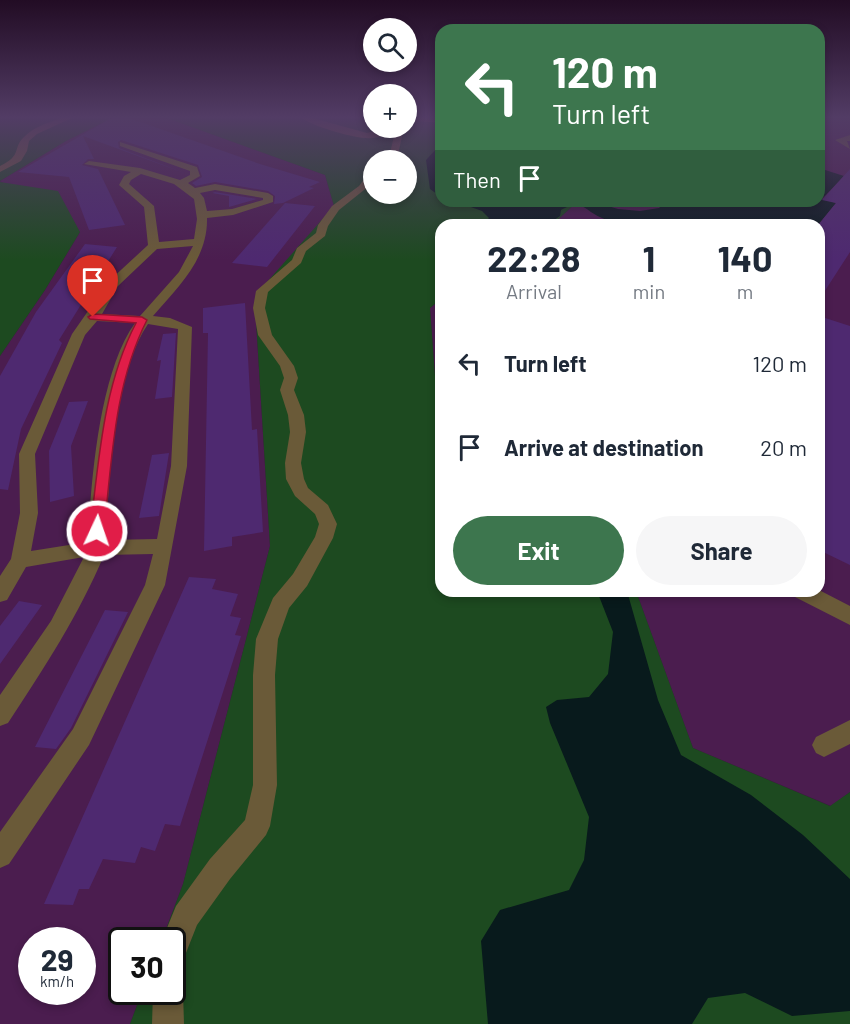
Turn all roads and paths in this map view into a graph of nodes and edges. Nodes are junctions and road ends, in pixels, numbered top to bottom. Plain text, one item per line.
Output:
1 (95, 165) edge
2 (188, 165) edge
3 (140, 171) junction
4 (186, 188) junction
5 (363, 188) edge
6 (202, 215) junction
7 (201, 242) junction
8 (154, 246) junction
9 (93, 317) junction
10 (142, 320) junction
11 (165, 546) junction
12 (97, 548) junction
13 (20, 560) junction
14 (0, 594) edge
15 (814, 597) edge
16 (850, 616) edge
17 (0, 715) edge
18 (850, 732) edge
19 (824, 745) dead end
20 (0, 855) edge
21 (182, 927) edge
22 (168, 1005) edge
23 (168, 1024) edge

1 - 3 street
2 - 4 street
3 - 4 street
3 - 8 street
4 - 6 street
4 - 6 street
5 - 21 street
6 - 7 street
7 - 8 street
7 - 10 street
8 - 9 street
9 - 10 street
9 - 13 street
10 - 11 street
10 - 12 street
11 - 12 street
11 - 20 street
12 - 13 street
12 - 17 street
13 - 14 street
15 - 16 street
18 - 19 street
22 - 23 street

